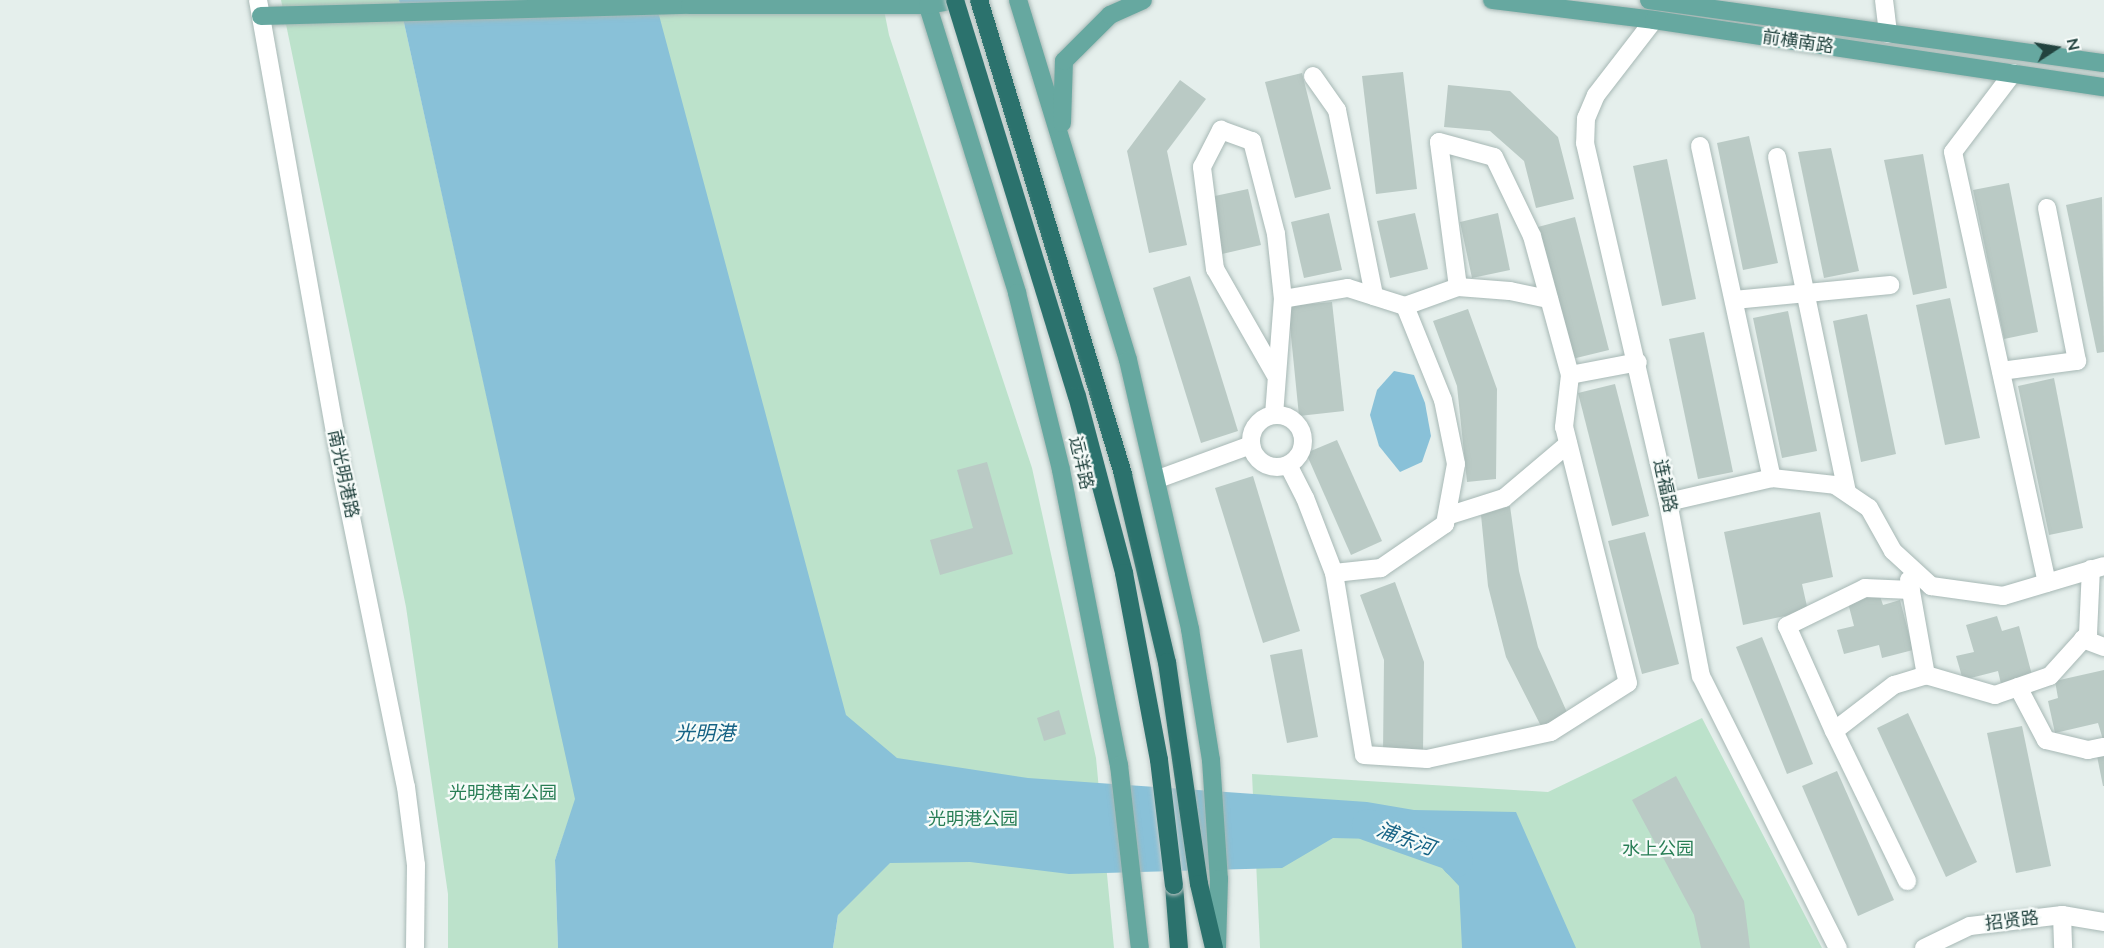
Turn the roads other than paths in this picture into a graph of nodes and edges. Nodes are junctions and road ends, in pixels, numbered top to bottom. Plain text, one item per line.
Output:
1 (956, 0) edge
2 (979, 0) edge
3 (1018, 0) edge
4 (1143, 0) edge
5 (1492, 0) edge
6 (1649, 0) edge
7 (1884, 0) edge
8 (927, 2) edge
9 (260, 8) edge
10 (1654, 20) junction
11 (1888, 34) junction
12 (2104, 63) edge
13 (2013, 74) junction
14 (1313, 76) dead end
15 (2104, 87) edge
16 (1062, 137) junction
17 (1700, 146) dead end
18 (1777, 157) dead end
19 (2047, 208) dead end
20 (1890, 285) dead end
21 (1458, 287) junction
22 (1805, 291) junction
23 (1374, 296) junction
24 (1283, 298) junction
25 (1549, 299) junction
26 (1734, 300) junction
27 (1405, 306) junction
28 (1638, 362) junction
29 (2001, 371) junction
30 (1275, 374) junction
31 (1570, 375) junction
32 (1274, 415) junction
33 (1568, 444) junction
34 (1251, 445) junction
35 (1288, 465) junction
36 (1772, 478) junction
37 (1158, 479) junction
38 (1847, 493) junction
39 (1668, 502) junction
40 (1447, 516) junction
41 (1906, 562) junction
42 (2098, 568) edge
43 (1334, 573) junction
44 (2047, 583) junction
45 (1911, 590) junction
46 (2083, 639) junction
47 (2104, 647) edge
48 (1926, 675) junction
49 (2018, 687) junction
50 (1834, 730) junction
51 (2104, 747) edge
52 (1907, 881) dead end
53 (2062, 915) junction
54 (2104, 922) edge
55 (415, 948) edge
56 (1140, 948) edge
57 (1179, 948) edge
58 (1216, 948) edge
59 (1838, 948) edge
60 (1923, 948) edge
61 (2062, 948) edge

1 - 8 main road
1 - 57 highway, bridge
2 - 58 highway
3 - 16 main road
4 - 16 main road
5 - 10 main road, 前横南路
6 - 11 main road, 前横南路
7 - 11 street
8 - 9 main road
8 - 56 main road, 远洋路
9 - 55 street, 南光明港路
10 - 13 main road, 前横南路
10 - 28 street, 连福路
11 - 12 main road, 前横南路
13 - 15 main road, 前横南路
13 - 29 street
14 - 23 street
16 - 37 main road
17 - 26 street
18 - 22 street
19 - 29 street
20 - 22 street
21 - 25 street
21 - 25 street
21 - 27 street
22 - 26 street
22 - 38 street
23 - 24 street
23 - 27 street
24 - 30 street
24 - 30 street
25 - 31 street
26 - 36 street
27 - 40 street
28 - 31 street
28 - 39 street, 连福路
29 - 44 street
30 - 32 street
31 - 33 street
32 - 34 street
32 - 35 street
33 - 40 street
33 - 43 street
34 - 35 street
34 - 37 street
35 - 43 street
36 - 38 street
36 - 39 street
37 - 58 main road
38 - 41 street
39 - 59 street, 连福路
40 - 43 street
41 - 44 street
41 - 45 street
42 - 44 street
42 - 46 street
45 - 48 street
45 - 50 street
46 - 47 street
46 - 49 street
48 - 49 street
48 - 50 street
49 - 51 street
50 - 52 street
53 - 54 street, 招贤路
53 - 60 street, 招贤路
53 - 61 street

